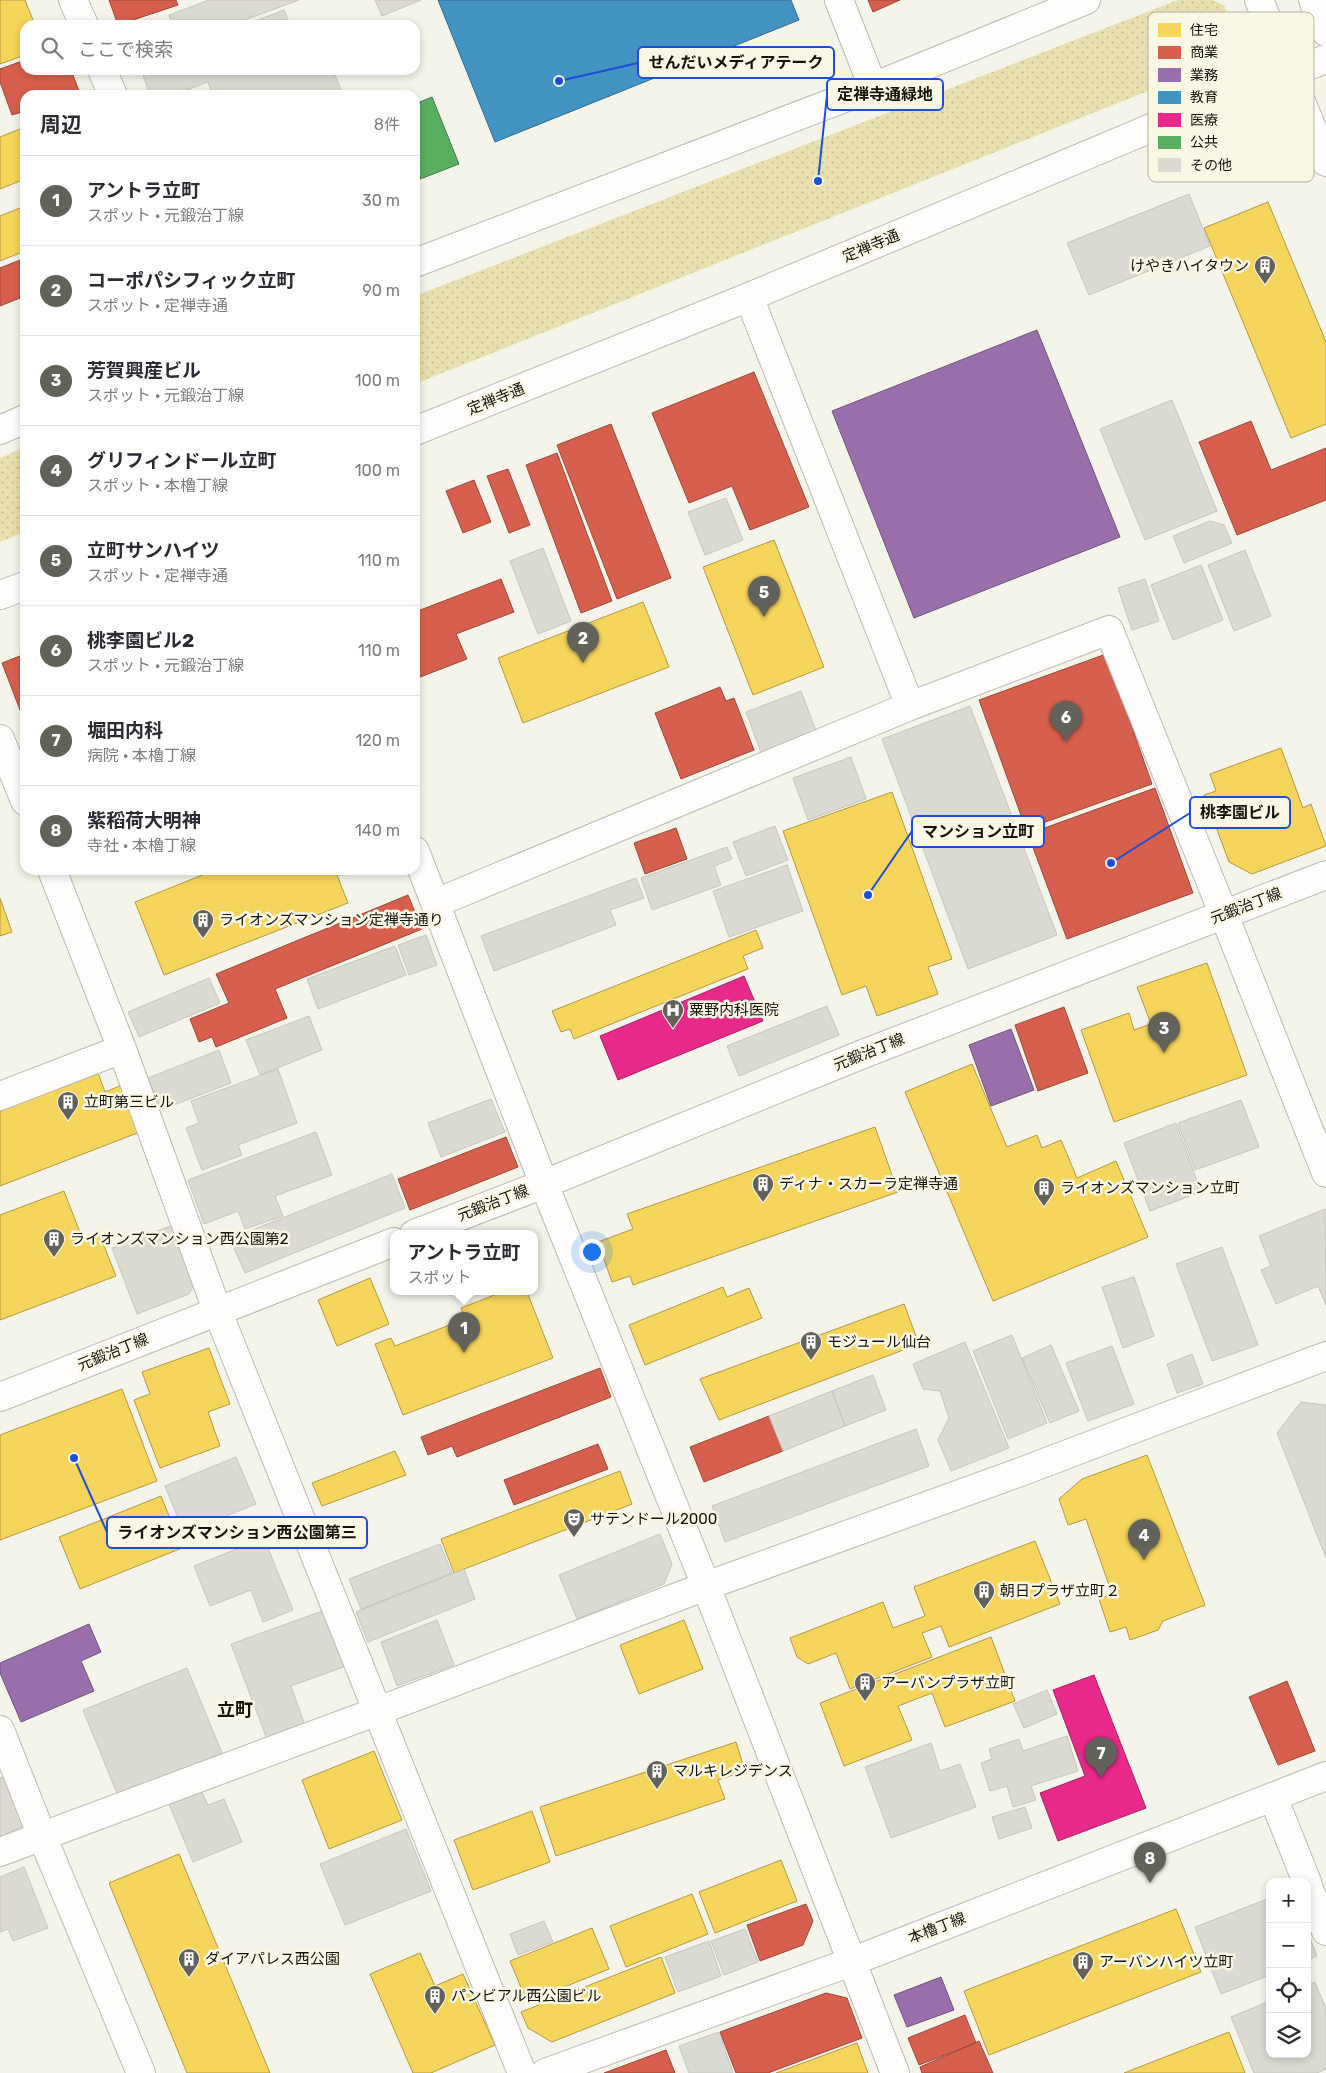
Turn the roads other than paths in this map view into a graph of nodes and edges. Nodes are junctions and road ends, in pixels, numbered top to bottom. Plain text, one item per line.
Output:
1 (73, 0) edge
2 (839, 0) edge
3 (1086, 0) edge
4 (1259, 0) edge
5 (1313, 0) edge
6 (1264, 12) edge
7 (82, 20) edge
8 (1326, 32) edge
9 (1326, 59) edge
10 (1314, 64) edge
11 (104, 75) edge
12 (874, 87) junction
13 (111, 90) edge
14 (1148, 129) edge
15 (1314, 133) edge
16 (1326, 162) edge
17 (420, 261) edge
18 (748, 297) junction
19 (20, 421) edge
20 (0, 430) edge
21 (420, 430) edge
22 (20, 588) edge
23 (0, 595) edge
24 (910, 706) junction
25 (0, 739) edge
26 (12, 769) edge
27 (20, 789) edge
28 (420, 863) edge
29 (54, 875) edge
30 (1326, 875) edge
31 (436, 903) junction
32 (1224, 914) junction
33 (122, 1049) junction
34 (0, 1096) edge
35 (1326, 1173) edge
36 (544, 1184) junction
37 (424, 1230) edge
38 (390, 1244) edge
39 (218, 1310) junction
40 (1326, 1356) edge
41 (0, 1397) edge
42 (706, 1586) junction
43 (378, 1711) junction
44 (0, 1730) edge
45 (1326, 1776) edge
46 (1273, 1797) junction
47 (42, 1836) junction
48 (0, 1852) edge
49 (1305, 1878) edge
50 (1311, 1893) edge
51 (1326, 1931) edge
52 (851, 1962) junction
53 (141, 2073) edge
54 (522, 2073) edge
55 (545, 2073) edge
56 (895, 2073) edge

1 - 7 street
2 - 12 street
3 - 12 street
4 - 6 street
5 - 8 street
9 - 10 street, 定禅寺通
11 - 13 street
12 - 17 street
14 - 18 street, 定禅寺通
15 - 16 street
18 - 21 street, 定禅寺通
18 - 24 street
19 - 20 street
22 - 23 street
24 - 31 street
24 - 32 street
25 - 26 street
26 - 27 street
28 - 31 street
29 - 33 street
30 - 32 street, 元鍛治丁線
31 - 36 street
32 - 35 street
32 - 36 street, 元鍛治丁線
33 - 34 street
33 - 39 street
36 - 37 street, 元鍛治丁線
36 - 42 street
38 - 39 street, 元鍛治丁線
39 - 41 street, 元鍛治丁線
39 - 43 street
40 - 42 street
42 - 43 street
42 - 52 street
43 - 47 street
43 - 54 street
44 - 47 street
45 - 46 street, 本櫓丁線
46 - 49 street
46 - 52 street, 本櫓丁線
47 - 48 street
47 - 53 street
50 - 51 street
52 - 55 street, 本櫓丁線
52 - 56 street

